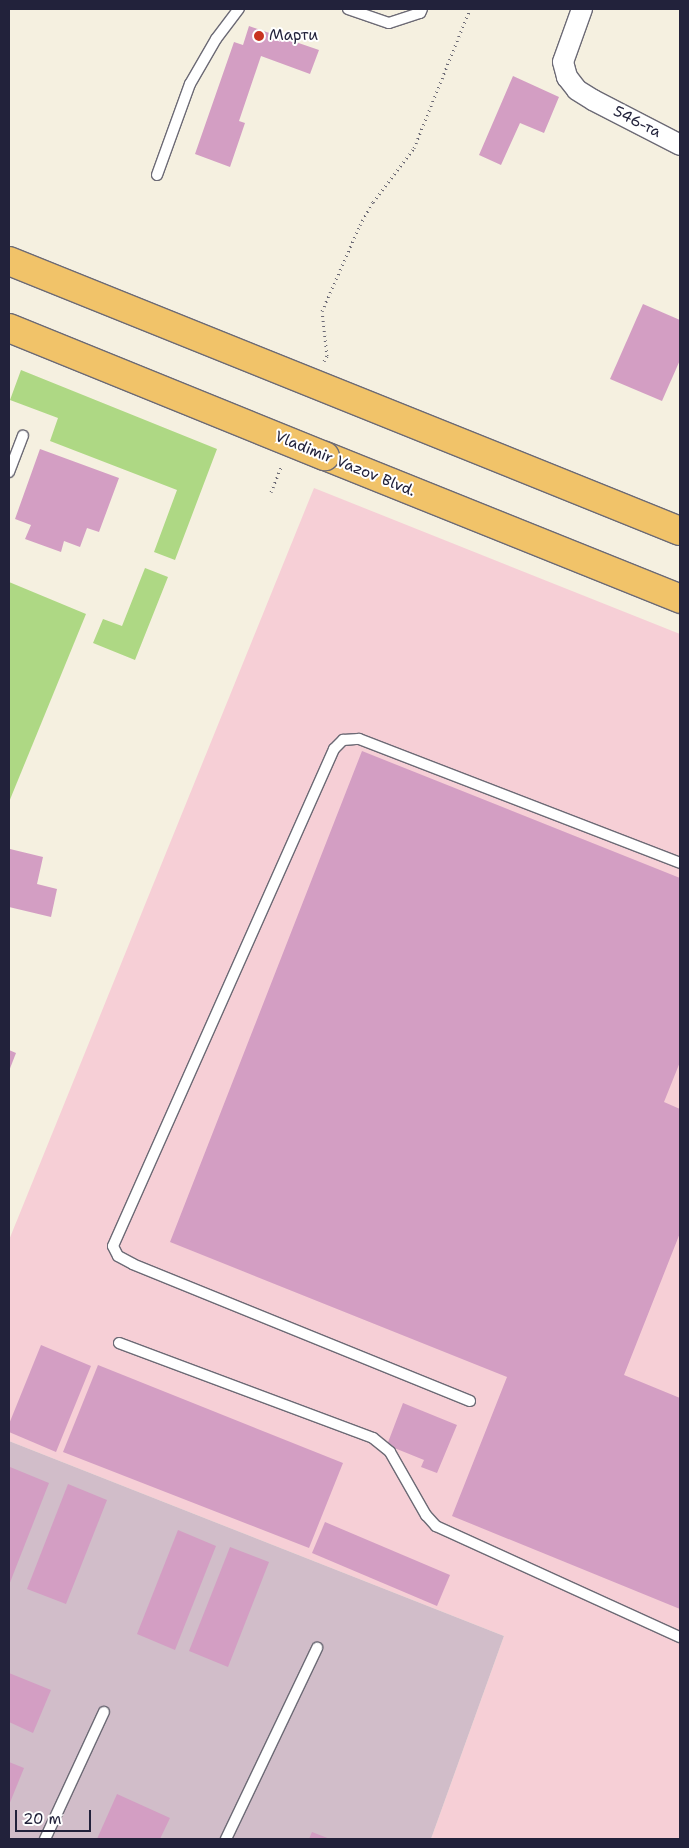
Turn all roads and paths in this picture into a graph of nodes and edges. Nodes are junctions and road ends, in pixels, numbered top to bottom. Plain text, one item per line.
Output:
1 (239, 9) edge
2 (348, 9) edge
3 (422, 9) edge
4 (470, 9) edge
5 (582, 9) edge
6 (680, 145) edge
7 (157, 175) dead end
8 (9, 261) edge
9 (9, 328) edge
10 (323, 365) dead end
11 (23, 436) dead end
12 (282, 465) dead end
13 (9, 472) edge
14 (271, 492) dead end
15 (680, 531) edge
16 (680, 599) edge
17 (680, 863) edge
18 (119, 1343) dead end
19 (470, 1401) dead end
20 (680, 1636) edge
21 (317, 1648) dead end
22 (104, 1712) dead end
23 (45, 1839) edge
24 (226, 1839) edge

1 - 7 lane
2 - 3 lane
4 - 10 path
5 - 6 street, 546-та
8 - 15 main road, bridge
9 - 16 main road, Vladimir Vazov Blvd., bridge
11 - 13 lane
12 - 14 path
17 - 19 lane
18 - 20 lane
21 - 24 lane
22 - 23 lane

